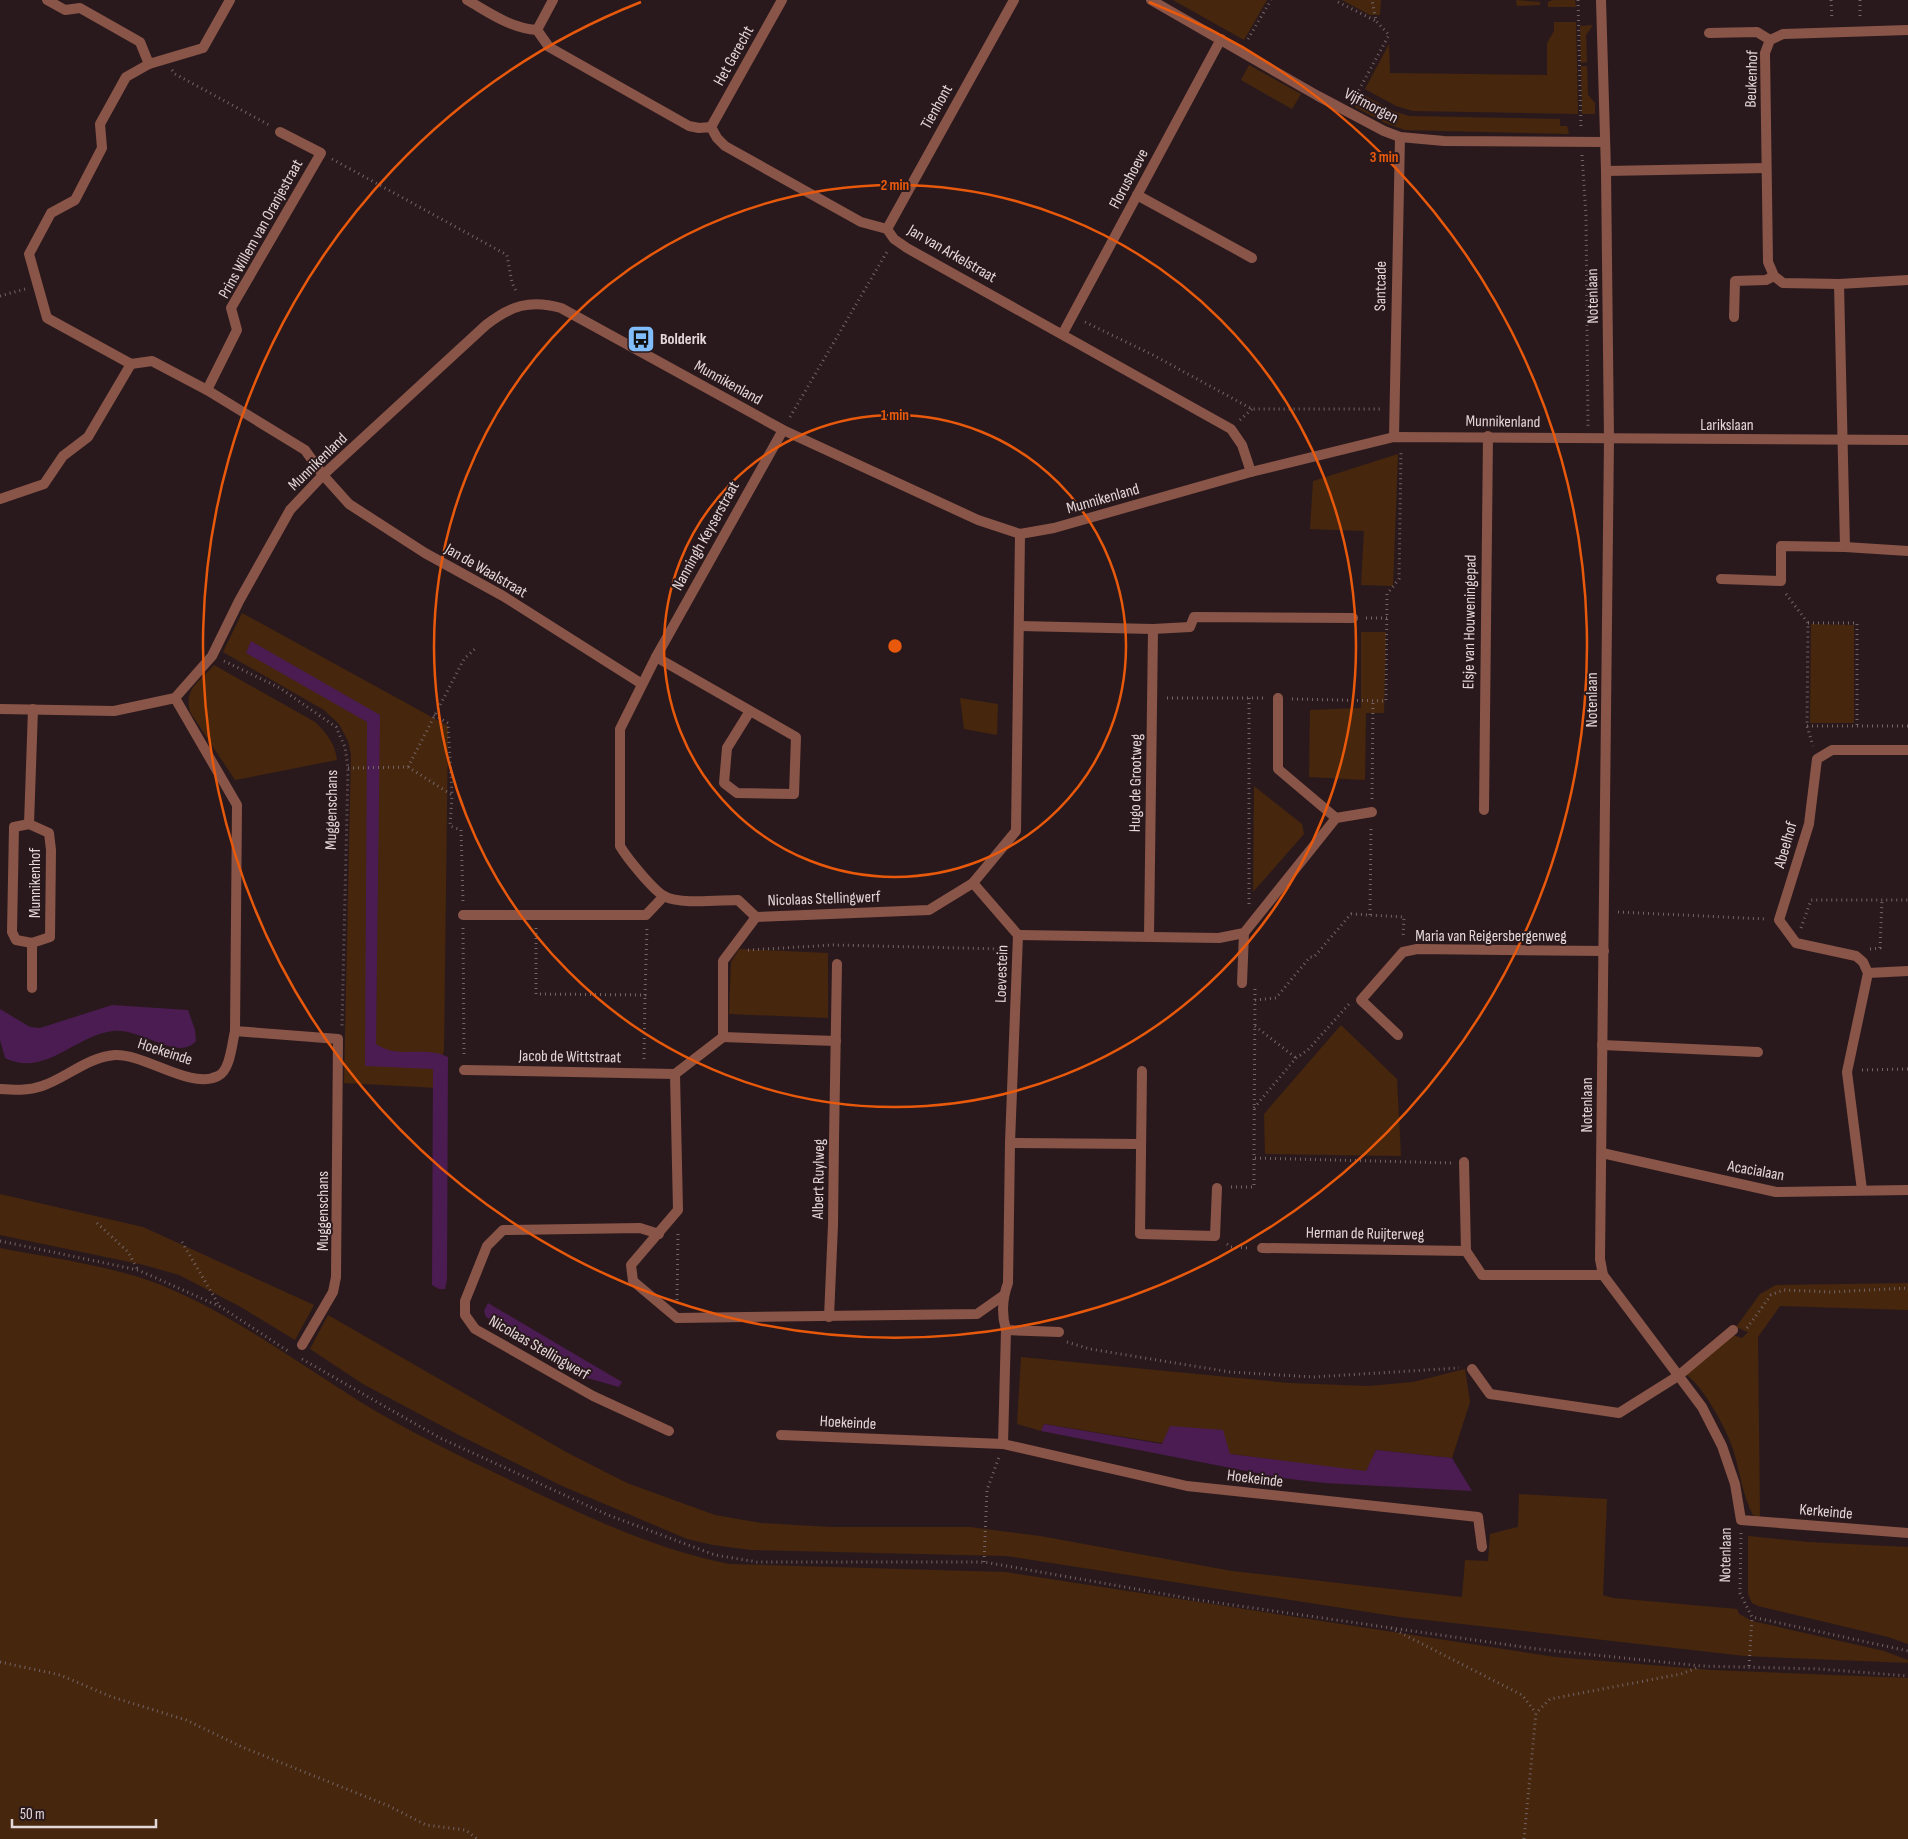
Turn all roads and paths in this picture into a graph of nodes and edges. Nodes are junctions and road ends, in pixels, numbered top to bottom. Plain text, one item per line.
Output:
1 (46, 0) edge
2 (230, 0) edge
3 (467, 0) edge
4 (553, 0) edge
5 (782, 0) edge
6 (1014, 0) edge
7 (1151, 0) edge
8 (1271, 0) edge
9 (1372, 0) edge
10 (1578, 0) edge
11 (1601, 0) edge
12 (1337, 1) edge
13 (1376, 22) junction
14 (536, 30) junction
15 (1908, 30) edge
16 (1709, 33) dead end
17 (1221, 39) junction
18 (1770, 40) junction
19 (1242, 51) junction
20 (165, 61) junction
21 (149, 64) junction
22 (1347, 111) junction
23 (711, 127) junction
24 (280, 132) joint
25 (1400, 137) junction
26 (1582, 142) junction
27 (1604, 142) junction
28 (321, 153) junction
29 (1766, 168) junction
30 (1606, 171) junction
31 (1137, 195) junction
32 (888, 228) junction
33 (894, 239) junction
34 (1252, 258) dead end
35 (1774, 276) junction
36 (1908, 280) edge
37 (1840, 284) junction
38 (38, 286) junction
39 (0, 296) edge
40 (522, 305) junction
41 (1072, 316) junction
42 (1734, 317) dead end
43 (1063, 333) junction
44 (131, 364) junction
45 (207, 390) junction
46 (1394, 409) junction
47 (783, 430) junction
48 (1488, 436) junction
49 (1394, 437) junction
50 (1588, 439) junction
51 (1609, 439) junction
52 (1908, 440) edge
53 (1843, 441) junction
54 (1252, 472) junction
55 (323, 475) junction
56 (0, 498) edge
57 (1020, 534) junction
58 (1845, 546) junction
59 (1908, 551) edge
60 (1721, 579) dead end
61 (1780, 581) junction
62 (1353, 618) joint
63 (1387, 618) dead end
64 (1808, 623) junction
65 (1020, 626) junction
66 (1153, 629) junction
67 (476, 648) dead end
68 (212, 656) junction
69 (656, 657) junction
70 (642, 684) junction
71 (175, 698) junction
72 (1249, 698) dead end
73 (1278, 698) dead end
74 (0, 709) edge
75 (33, 709) junction
76 (750, 710) junction
77 (434, 715) junction
78 (1807, 726) junction
79 (1857, 726) junction
80 (1908, 726) edge
81 (1908, 750) edge
82 (1817, 759) junction
83 (408, 767) junction
84 (348, 768) junction
85 (452, 795) junction
86 (1484, 810) dead end
87 (1372, 812) dead end
88 (1336, 818) junction
89 (29, 824) junction
90 (973, 883) junction
91 (664, 896) junction
92 (1882, 900) junction
93 (1908, 900) edge
94 (1605, 912) junction
95 (463, 915) junction
96 (536, 915) junction
97 (646, 915) junction
98 (756, 917) junction
99 (1779, 920) junction
100 (1246, 930) junction
101 (1018, 936) junction
102 (1149, 937) junction
103 (32, 943) junction
104 (737, 943) junction
105 (1796, 943) junction
106 (1018, 949) junction
107 (1604, 951) junction
108 (1402, 952) junction
109 (1863, 962) junction
110 (837, 964) dead end
111 (1908, 970) edge
112 (1868, 973) junction
113 (1242, 983) joint
114 (32, 988) dead end
115 (645, 995) junction
116 (1255, 1000) junction
117 (1361, 1000) junction
118 (1255, 1026) junction
119 (234, 1031) junction
120 (1398, 1035) dead end
121 (723, 1037) junction
122 (338, 1039) junction
123 (836, 1041) junction
124 (1602, 1045) junction
125 (1758, 1052) dead end
126 (1296, 1058) junction
127 (1908, 1069) edge
128 (464, 1070) joint
129 (1142, 1070) dead end
130 (1847, 1072) junction
131 (644, 1074) junction
132 (675, 1074) junction
133 (0, 1089) edge
134 (1254, 1108) junction
135 (1010, 1143) junction
136 (1141, 1144) junction
137 (1602, 1153) junction
138 (1254, 1158) junction
139 (1464, 1162) joint
140 (1217, 1188) joint
141 (1862, 1190) junction
142 (1908, 1190) edge
143 (678, 1210) junction
144 (97, 1223) dead end
145 (659, 1234) junction
146 (1215, 1236) junction
147 (0, 1241) edge
148 (182, 1242) dead end
149 (1262, 1248) joint
150 (1466, 1251) junction
151 (138, 1270) junction
152 (1603, 1275) junction
153 (1908, 1288) edge
154 (1004, 1295) junction
155 (221, 1307) junction
156 (829, 1317) junction
157 (677, 1318) junction
158 (1006, 1330) junction
159 (1733, 1330) joint
160 (1059, 1332) joint
161 (302, 1345) dead end
162 (1472, 1369) joint
163 (1678, 1376) junction
164 (669, 1431) dead end
165 (781, 1435) dead end
166 (1003, 1444) junction
167 (1741, 1520) junction
168 (1908, 1533) edge
169 (1482, 1547) dead end
170 (984, 1562) junction
171 (1752, 1617) junction
172 (1387, 1626) junction
173 (1908, 1650) edge
174 (0, 1662) edge
175 (1701, 1666) junction
176 (1749, 1666) junction
177 (1908, 1676) edge
178 (1536, 1713) junction
179 (477, 1839) edge
180 (1524, 1839) edge

1 - 21 street
2 - 20 street
3 - 14 street
4 - 14 street
5 - 23 street, Het Gerecht
6 - 32 street, Tienhont
7 - 17 street, Vijfmorgen
8 - 19 path
9 - 13 path
10 - 26 path
11 - 27 street, Notenlaan
12 - 13 path
13 - 22 path
14 - 23 street
15 - 18 street, Beukenhof
16 - 18 street
17 - 19 street, Vijfmorgen
17 - 31 street, Florushoeve
18 - 29 street, Beukenhof
19 - 22 street, Vijfmorgen
20 - 21 street
20 - 24 path
21 - 38 street
22 - 25 street, Vijfmorgen
23 - 32 street, Jan van Arkelstraat
24 - 28 street, Prins Willem van Oranjestraat
25 - 26 street, Vijfmorgen
25 - 46 street, Santcade
26 - 27 street, Vijfmorgen
26 - 50 path
27 - 30 street, Notenlaan
28 - 40 path
28 - 45 street, Prins Willem van Oranjestraat
29 - 30 street
29 - 35 street, Beukenhof
30 - 51 street, Notenlaan
31 - 34 street
31 - 41 street, Florushoeve
32 - 33 street, Jan van Arkelstraat
33 - 43 street, Jan van Arkelstraat
33 - 47 path
35 - 37 street
35 - 42 street
36 - 37 street
37 - 53 street
38 - 39 path
38 - 44 street
40 - 47 street, Munnikenland
40 - 55 street, Munnikenland
41 - 43 street, Florushoeve
41 - 46 path
43 - 54 street, Jan van Arkelstraat
44 - 45 street
44 - 56 street
45 - 55 street
46 - 49 street, Santcade
47 - 57 street, Munnikenland
47 - 69 street, Nanningh Keyserstraat
48 - 49 street, Munnikenland
48 - 50 street, Munnikenland
48 - 86 street, Elsje van Houweningepad
49 - 54 street, Munnikenland
50 - 51 street, Munnikenland
51 - 53 street, Larikslaan
51 - 94 street, Notenlaan
52 - 53 street, Larikslaan
53 - 58 street
54 - 57 street, Munnikenland
55 - 68 street, Munnikenland
55 - 70 street, Jan de Waalstraat
57 - 65 street
58 - 59 street
58 - 61 street
60 - 61 street
61 - 64 path
62 - 63 path
62 - 66 street
64 - 78 path
64 - 79 path
65 - 66 street
65 - 90 street
66 - 102 street, Hugo de Grootweg
67 - 77 path
68 - 71 street, Munnikenland
68 - 84 path, Muggenschans
69 - 70 street, Nanningh Keyserstraat
69 - 76 street
70 - 91 street, Nanningh Keyserstraat
71 - 75 street
71 - 119 street
72 - 100 path
73 - 88 street
74 - 75 street
75 - 89 street, Munnikenhof
76 - 76 street
77 - 83 path
77 - 85 path
78 - 79 path
78 - 82 path
79 - 80 path
81 - 82 street
82 - 99 street, Abeelhof
83 - 84 path
83 - 85 path
84 - 122 path, Muggenschans
85 - 95 path
87 - 88 street
88 - 100 street
89 - 103 street, Munnikenhof
89 - 103 street, Munnikenhof
90 - 98 street, Nicolaas Stellingwerf
90 - 101 street, Loevestein
91 - 97 street
91 - 98 street
92 - 93 path
92 - 105 path
92 - 109 path
94 - 99 path
94 - 107 street, Notenlaan
95 - 96 street
95 - 128 path
96 - 97 street
96 - 115 path
97 - 115 path
98 - 104 street, Nicolaas Stellingwerf
99 - 105 street
100 - 102 street
100 - 113 street
101 - 102 street
101 - 106 street, Loevestein
103 - 114 street
104 - 106 path
104 - 121 street, Nicolaas Stellingwerf
105 - 109 street
106 - 135 street, Loevestein
107 - 108 street, Maria van Reigersbergenweg
107 - 124 street, Notenlaan
108 - 116 path
108 - 117 street, Maria van Reigersbergenweg
109 - 112 street
110 - 123 street, Albert Ruylweg
111 - 112 street
112 - 130 street
113 - 116 path
115 - 131 path
116 - 118 path
117 - 120 street
117 - 126 path
118 - 126 path
118 - 134 path
119 - 122 street
119 - 133 street, Hoekeinde
121 - 123 street
121 - 132 street
122 - 161 street, Muggenschans
123 - 156 street, Albert Ruylweg
124 - 125 street
124 - 137 street, Notenlaan
126 - 134 path
127 - 130 path
128 - 131 street, Jacob de Wittstraat
129 - 136 street
130 - 141 street
131 - 132 street, Jacob de Wittstraat
132 - 143 street
134 - 138 path
135 - 136 street
135 - 154 street, Loevestein
136 - 146 street
137 - 141 street, Acacialaan
137 - 152 street, Notenlaan
138 - 139 path
138 - 140 path
139 - 150 street
140 - 146 street
141 - 142 street, Acacialaan
143 - 145 street
143 - 157 path
144 - 151 path
145 - 157 street
145 - 164 street, Nicolaas Stellingwerf
146 - 149 path
147 - 151 path
148 - 155 path
149 - 150 street, Herman de Ruijterweg
150 - 152 street
151 - 155 path
152 - 163 street, Notenlaan
153 - 159 path
154 - 156 street
154 - 158 street
155 - 170 path
156 - 157 street
158 - 160 street
158 - 166 street
159 - 163 street
160 - 162 path
162 - 163 street
163 - 167 street, Notenlaan
165 - 166 street, Hoekeinde
166 - 169 street, Hoekeinde
166 - 170 path
167 - 168 street, Kerkeinde
167 - 171 path, Notenlaan
170 - 172 path
171 - 173 path
171 - 176 path
172 - 175 path
172 - 178 path
174 - 179 path
175 - 176 path
175 - 178 path
176 - 177 path
178 - 180 path

